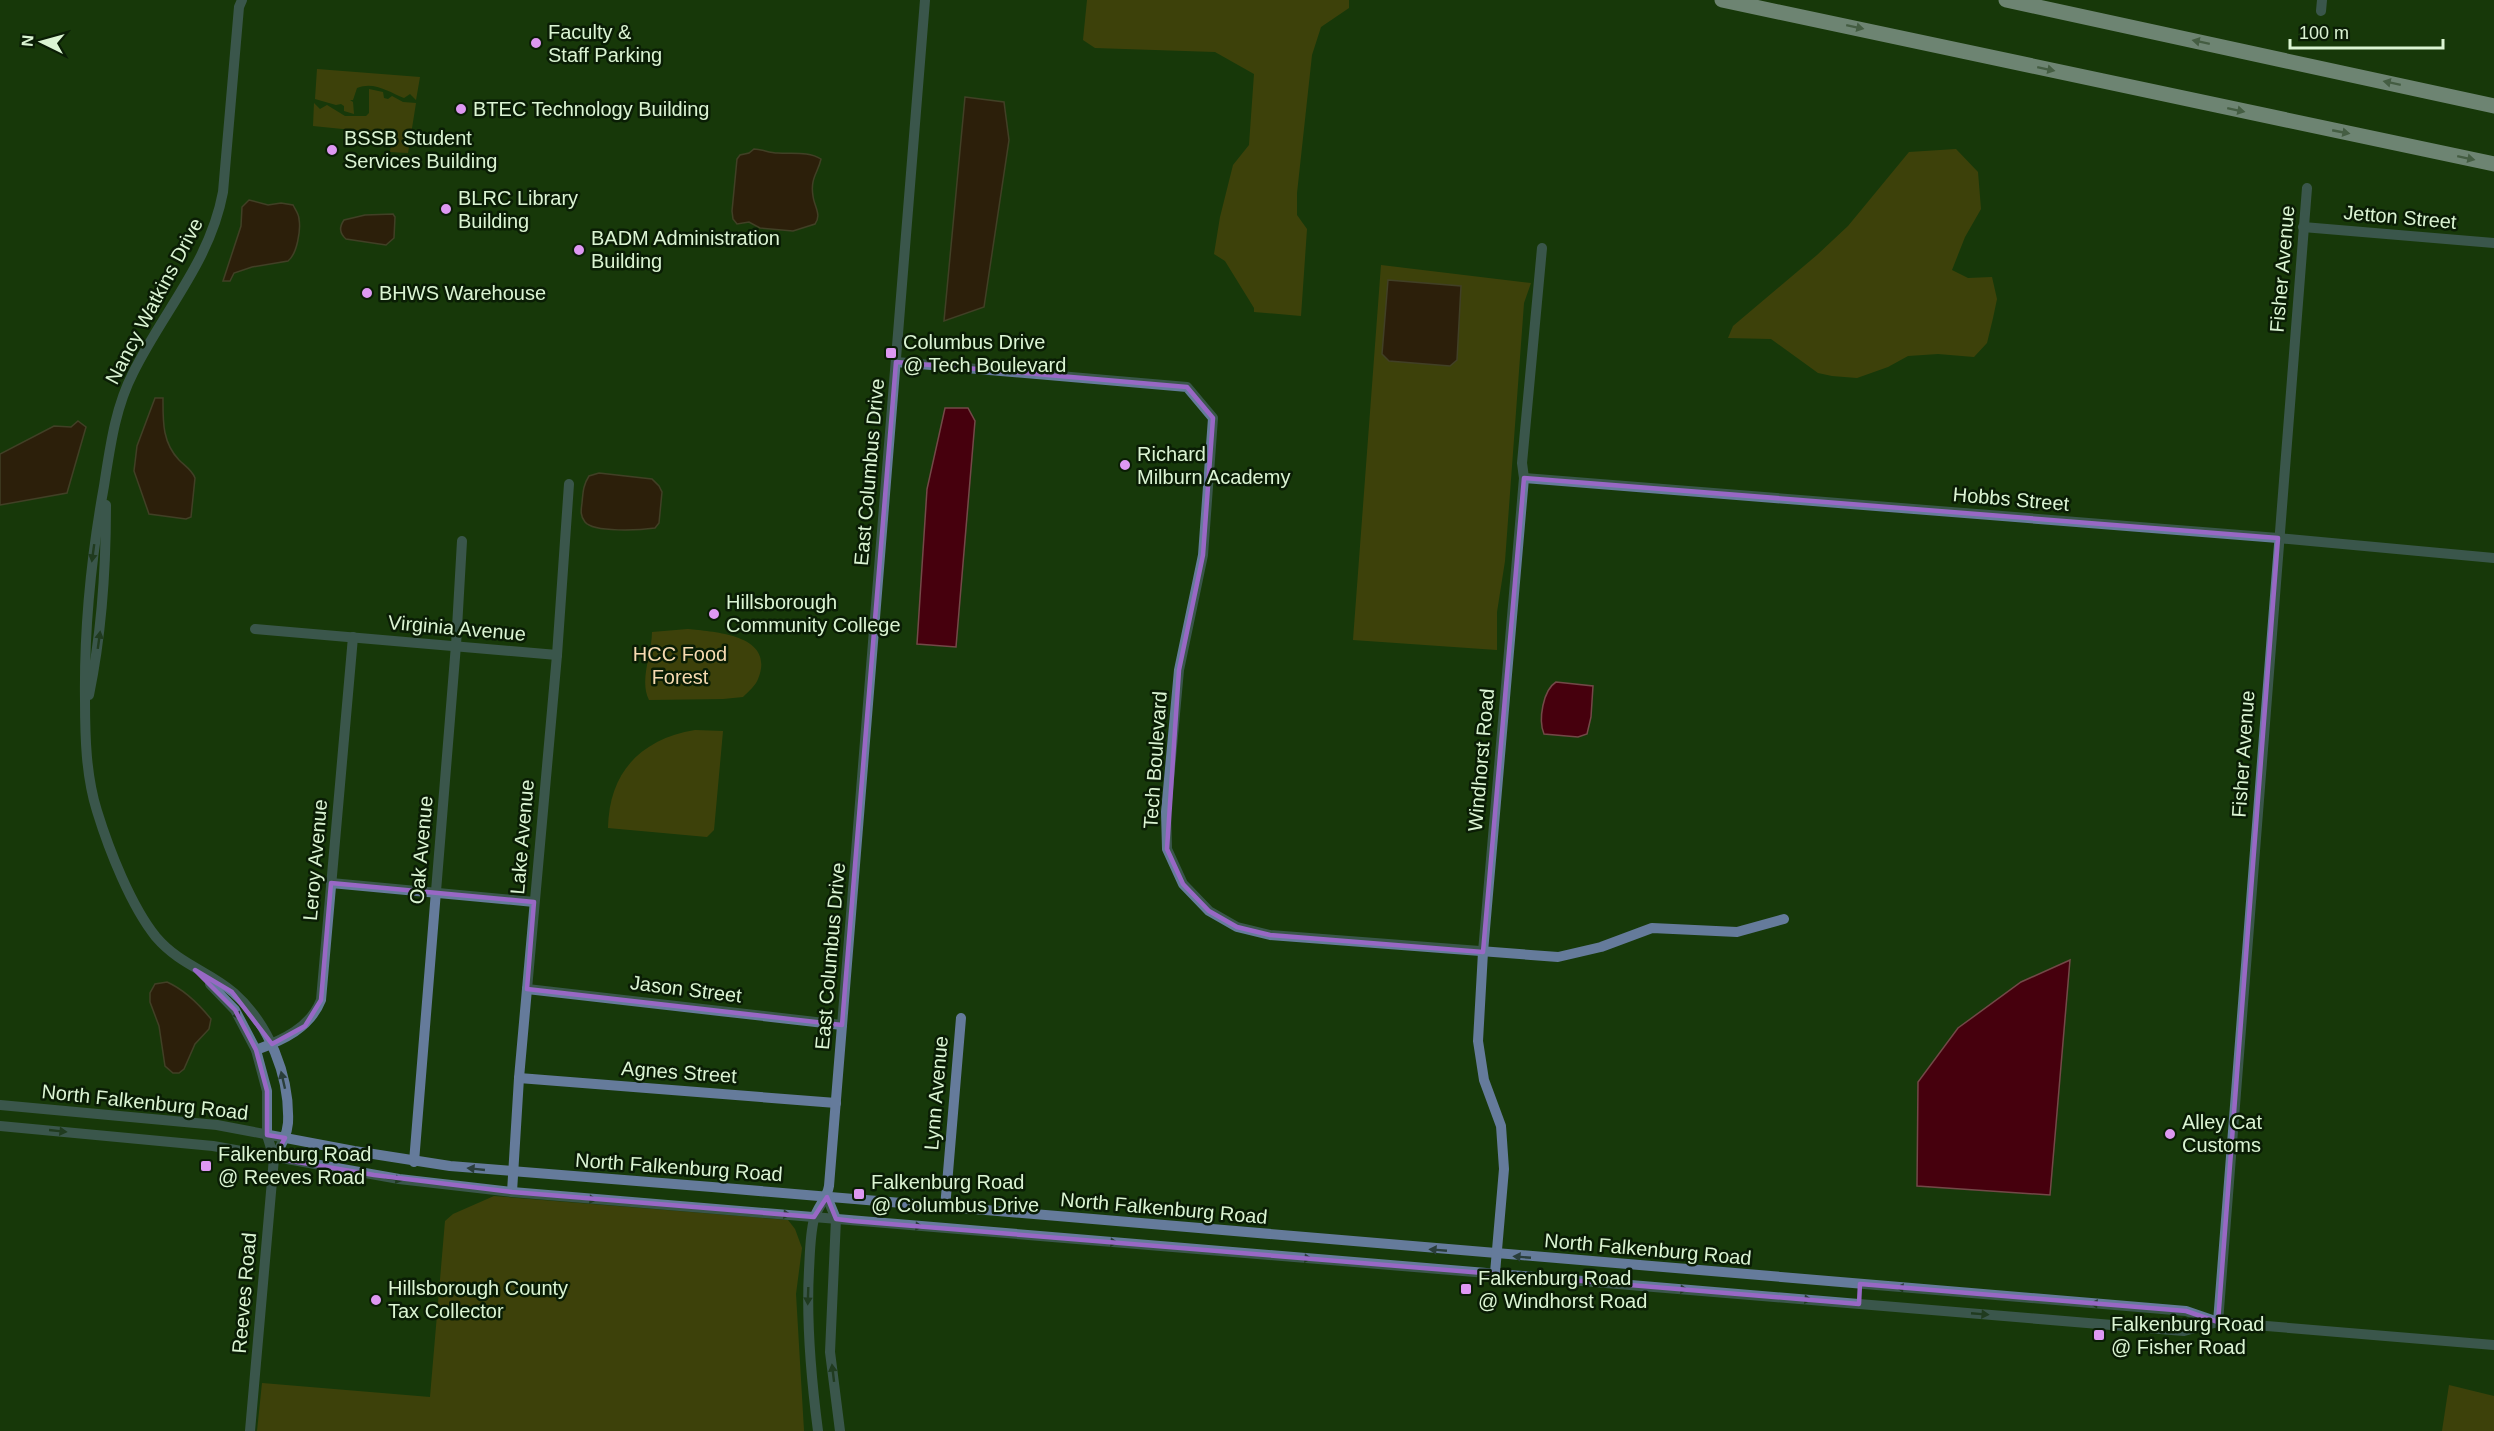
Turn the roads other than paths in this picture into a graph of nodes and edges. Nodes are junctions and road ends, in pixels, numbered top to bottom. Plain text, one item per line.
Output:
1 (242, 0) edge
2 (925, 0) edge
3 (1722, 0) edge
4 (2006, 0) edge
5 (2494, 106) edge
6 (2494, 164) edge
7 (2307, 188) dead end
8 (2303, 227) junction
9 (2494, 243) edge
10 (1542, 248) dead end
11 (896, 362) junction
12 (106, 474) junction
13 (1524, 478) junction
14 (569, 484) dead end
15 (2278, 538) junction
16 (462, 541) dead end
17 (2494, 558) edge
18 (87, 602) junction
19 (102, 603) junction
20 (255, 629) dead end
21 (353, 637) junction
22 (456, 645) junction
23 (557, 655) junction
24 (85, 718) junction
25 (331, 883) junction
26 (435, 893) junction
27 (534, 902) junction
28 (1784, 919) dead end
29 (1483, 952) junction
30 (195, 969) junction
31 (527, 988) junction
32 (961, 1018) dead end
33 (842, 1026) junction
34 (272, 1044) junction
35 (256, 1050) junction
36 (519, 1078) junction
37 (836, 1103) junction
38 (0, 1105) edge
39 (0, 1126) edge
40 (267, 1135) junction
41 (285, 1138) junction
42 (274, 1158) junction
43 (414, 1162) junction
44 (513, 1172) junction
45 (512, 1192) junction
46 (827, 1197) junction
47 (945, 1208) junction
48 (814, 1217) junction
49 (836, 1219) junction
50 (1497, 1255) junction
51 (1495, 1274) junction
52 (1860, 1284) junction
53 (1858, 1304) junction
54 (2218, 1322) junction
55 (2494, 1345) edge
56 (250, 1431) edge
57 (818, 1431) edge
58 (840, 1431) edge

1 - 12 street, Nancy Watkins Drive
2 - 11 street, East Columbus Drive
3 -> 6 highway
5 -> 4 highway
7 - 8 street, Fisher Avenue
8 - 9 street, Jetton Street
8 - 15 street, Fisher Avenue
10 - 13 street, Windhorst Road
11 - 29 street, Tech Boulevard
11 - 33 street, East Columbus Drive
12 -> 18 street, Nancy Watkins Drive
12 - 19 street, Nancy Watkins Drive
13 - 15 street, Hobbs Street
13 - 29 street, Windhorst Road
14 - 23 street, Lake Avenue
15 - 17 street, Hobbs Street
15 - 54 street, Fisher Avenue
16 - 22 street, Oak Avenue
18 - 19 street
18 - 24 street, Nancy Watkins Drive
24 -> 19 street, Nancy Watkins Drive
20 - 21 street, Virginia Avenue
21 - 22 street, Virginia Avenue
21 - 25 street, Leroy Avenue
22 - 23 street, Virginia Avenue
22 - 26 street, Oak Avenue
23 - 27 street, Lake Avenue
24 - 30 street, Nancy Watkins Drive
25 - 26 street
25 - 34 street, Leroy Avenue
26 - 27 street
26 - 43 street, Oak Avenue
27 - 31 street, Lake Avenue
28 - 29 street, Tech Boulevard
29 - 50 street, Windhorst Road
30 - 34 street, Nancy Watkins Drive
30 -> 35 street, Nancy Watkins Drive
31 - 33 street, Jason Street
31 - 36 street, Lake Avenue
32 - 47 street, Lynn Avenue
33 - 37 street, East Columbus Drive
34 - 35 street, Leroy Avenue
41 -> 34 street, Nancy Watkins Drive
35 - 40 street, Nancy Watkins Drive
36 - 37 street, Agnes Street
36 - 44 street, Lake Avenue
37 - 46 street, East Columbus Drive
38 - 40 street, North Falkenburg Road
39 -> 42 street, North Falkenburg Road
40 - 41 street, North Falkenburg Road
40 - 42 street, Nancy Watkins Drive
41 - 42 street, Nancy Watkins Drive
41 - 43 street, North Falkenburg Road
42 -> 45 street, North Falkenburg Road
42 - 56 street, Reeves Road
44 -> 43 street, North Falkenburg Road
44 - 45 street, Lake Avenue
44 - 46 street, North Falkenburg Road
45 -> 48 street, North Falkenburg Road
46 - 47 street, North Falkenburg Road
46 - 48 street, East Columbus Drive
46 - 49 street, East Columbus Drive
50 -> 47 street, North Falkenburg Road
48 - 49 street, North Falkenburg Road
48 -> 57 street, East Columbus Drive
49 -> 51 street, North Falkenburg Road
58 -> 49 street, East Columbus Drive
50 - 51 street, Windhorst Road
52 -> 50 street, North Falkenburg Road
51 -> 53 street, North Falkenburg Road
52 - 53 street
54 -> 52 street, North Falkenburg Road
53 -> 54 street, North Falkenburg Road
54 - 55 street, North Falkenburg Road

